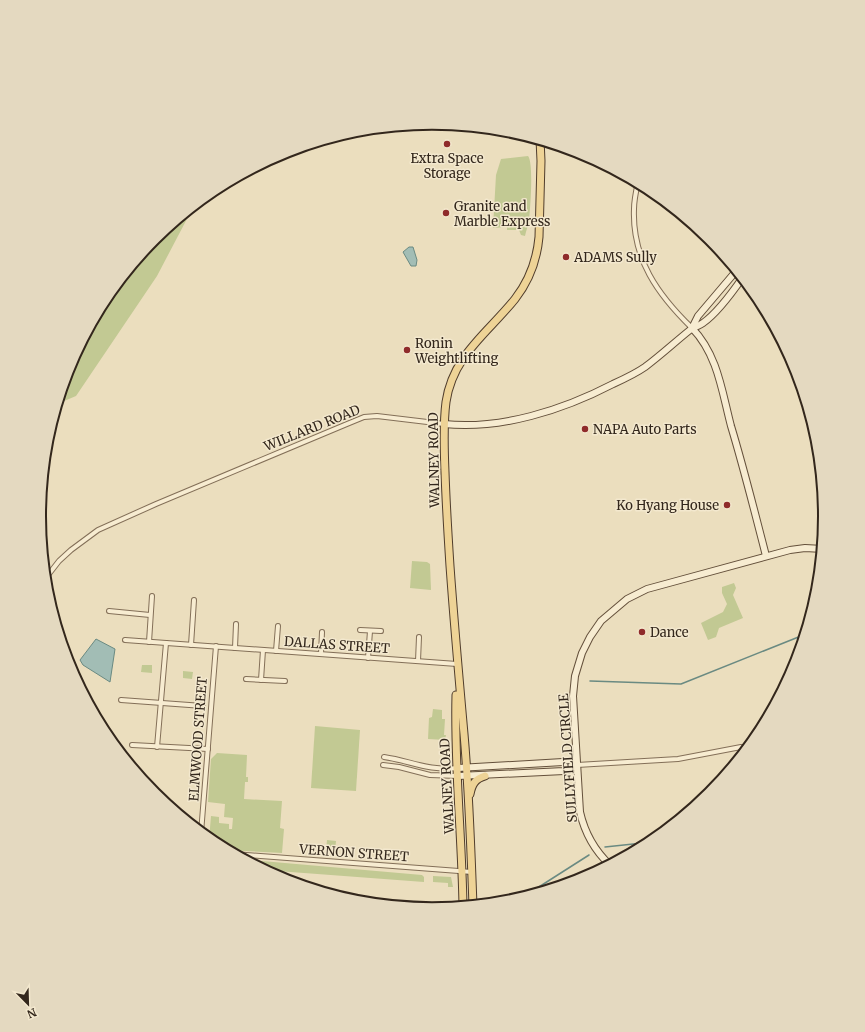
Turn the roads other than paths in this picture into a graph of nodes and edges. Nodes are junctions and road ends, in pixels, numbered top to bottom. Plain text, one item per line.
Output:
1 (540, 145) edge
2 (637, 188) edge
3 (734, 274) edge
4 (739, 282) edge
5 (692, 328) junction
6 (444, 424) junction
7 (817, 548) edge
8 (766, 556) junction
9 (50, 573) edge
10 (152, 596) dead end
11 (194, 600) dead end
12 (109, 611) dead end
13 (150, 615) junction
14 (236, 624) dead end
15 (278, 626) dead end
16 (360, 630) dead end
17 (370, 631) junction
18 (380, 631) dead end
19 (322, 632) dead end
20 (419, 637) dead end
21 (125, 640) dead end
22 (148, 642) junction
23 (166, 643) junction
24 (191, 645) junction
25 (216, 646) junction
26 (234, 648) junction
27 (262, 650) junction
28 (276, 651) junction
29 (321, 654) junction
30 (368, 658) junction
31 (418, 662) junction
32 (457, 664) junction
33 (246, 679) dead end
34 (261, 680) junction
35 (285, 682) dead end
36 (121, 700) dead end
37 (161, 703) junction
38 (203, 706) dead end
39 (132, 745) dead end
40 (158, 747) junction
41 (741, 747) dead end
42 (208, 749) junction
43 (384, 757) dead end
44 (383, 765) dead end
45 (577, 766) junction
46 (466, 767) junction
47 (458, 768) junction
48 (458, 776) junction
49 (466, 776) junction
50 (485, 776) junction
51 (468, 800) junction
52 (202, 826) edge
53 (247, 855) edge
54 (606, 861) edge
55 (462, 871) junction
56 (472, 872) junction
57 (473, 900) edge
58 (463, 901) edge

1 - 6 main road, WALNEY ROAD
2 - 5 street
3 - 5 street, WILLARD ROAD
4 - 5 street, WILLARD ROAD
5 - 6 street, WILLARD ROAD
5 - 8 street
6 - 9 street, WILLARD ROAD
6 - 32 main road, WALNEY ROAD
7 - 8 street, SULLYFIELD CIRCLE
8 - 45 street, SULLYFIELD CIRCLE
10 - 13 street
11 - 24 street
12 - 13 street
13 - 22 street
14 - 26 street
15 - 28 street
16 - 17 street
17 - 18 street
17 - 30 street
19 - 29 street
20 - 31 street
21 - 22 street, DALLAS STREET
22 - 23 street, DALLAS STREET
23 - 24 street, DALLAS STREET
23 - 37 street
24 - 25 street, DALLAS STREET
25 - 26 street, DALLAS STREET
25 - 42 street, ELMWOOD STREET
26 - 27 street, DALLAS STREET
27 - 28 street, DALLAS STREET
27 - 34 street
28 - 29 street, DALLAS STREET
29 - 30 street, DALLAS STREET
30 - 31 street, DALLAS STREET
31 - 32 street, DALLAS STREET
32 - 46 main road, WALNEY ROAD
32 - 47 main road, WALNEY ROAD
33 - 34 street
34 - 35 street
36 - 37 street
37 - 38 street
37 - 40 street
39 - 40 street
40 - 42 street
41 - 45 street
42 - 52 street, ELMWOOD STREET
43 - 47 street
44 - 48 street
45 - 46 street
45 - 50 street
45 - 54 street, SULLYFIELD CIRCLE
46 - 47 street
46 - 49 main road, WALNEY ROAD
47 - 48 main road, WALNEY ROAD
48 - 49 street
48 - 55 main road, WALNEY ROAD
49 - 50 street
49 - 51 main road, WALNEY ROAD
50 - 51 main road
51 - 56 main road, WALNEY ROAD
53 - 55 street, VERNON STREET
55 - 56 street, VERNON STREET
55 - 58 main road, WALNEY ROAD
56 - 57 main road, WALNEY ROAD

